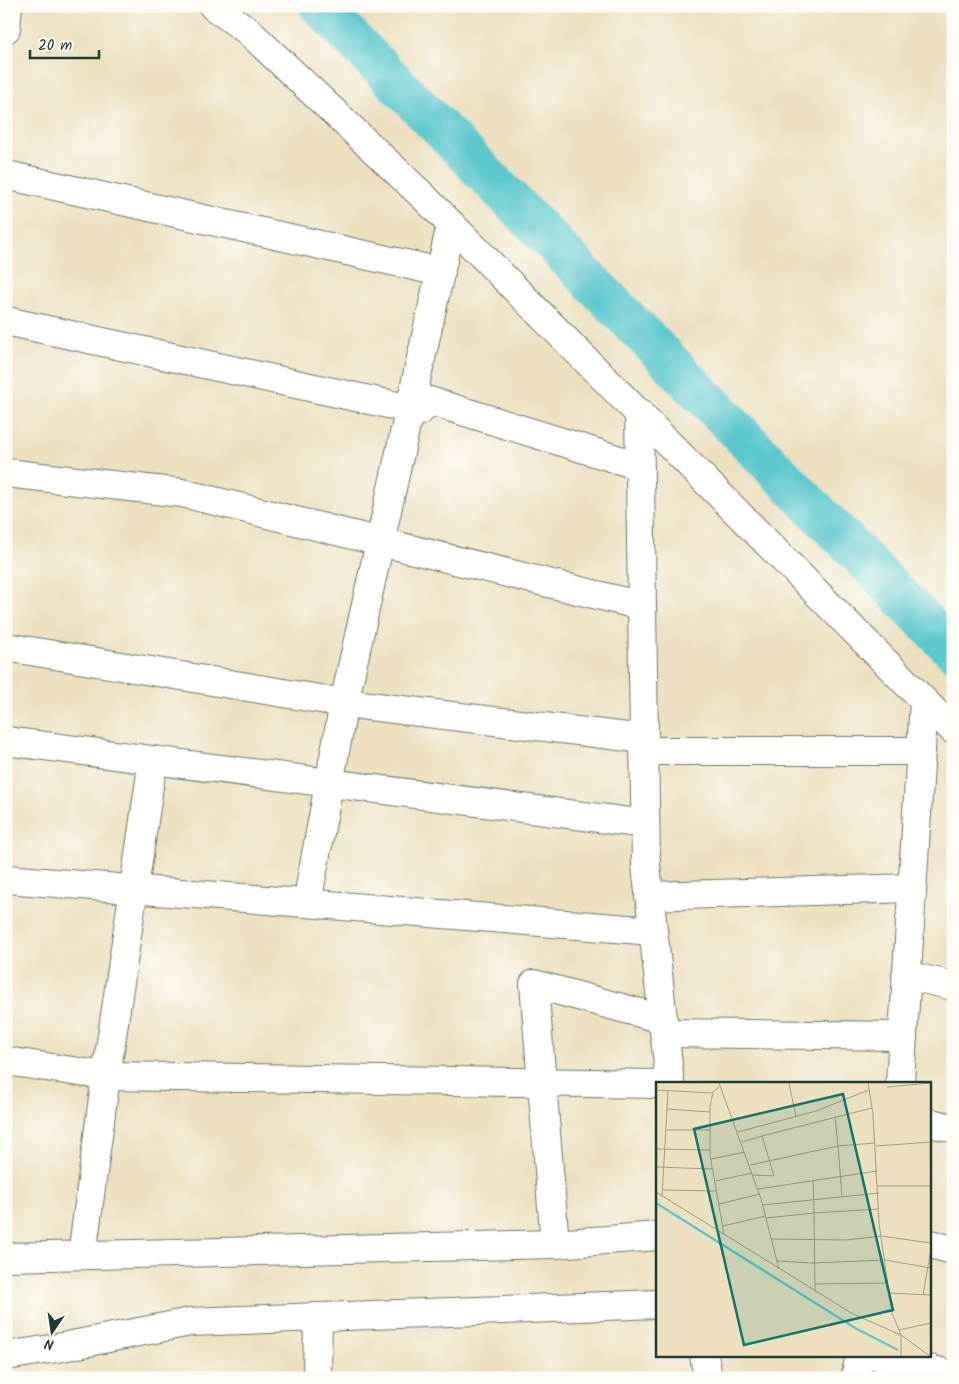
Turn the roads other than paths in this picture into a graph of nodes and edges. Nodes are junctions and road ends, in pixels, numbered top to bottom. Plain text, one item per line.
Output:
1 (8, 6) edge
2 (212, 6) edge
3 (6, 29) edge
4 (6, 175) edge
5 (452, 224) junction
6 (441, 272) junction
7 (6, 321) edge
8 (410, 408) junction
9 (639, 412) junction
10 (640, 466) junction
11 (6, 473) edge
12 (380, 542) junction
13 (642, 606) junction
14 (6, 647) edge
15 (924, 701) junction
16 (344, 703) junction
17 (953, 730) edge
18 (6, 741) edge
19 (644, 745) junction
20 (921, 751) junction
21 (153, 760) junction
22 (329, 783) junction
23 (645, 824) junction
24 (6, 879) edge
25 (912, 888) junction
26 (134, 889) junction
27 (649, 896) junction
28 (308, 903) junction
29 (653, 931) junction
30 (906, 976) junction
31 (953, 986) edge
32 (663, 1026) junction
33 (902, 1036) junction
34 (6, 1061) edge
35 (106, 1076) junction
36 (542, 1082) junction
37 (670, 1082) edge
38 (900, 1082) edge
39 (656, 1084) edge
40 (932, 1123) edge
41 (953, 1128) edge
42 (656, 1236) edge
43 (555, 1244) junction
44 (932, 1245) edge
45 (953, 1250) edge
46 (82, 1255) junction
47 (6, 1257) edge
48 (656, 1304) edge
49 (318, 1317) junction
50 (6, 1356) edge
51 (704, 1356) edge
52 (860, 1356) edge
53 (878, 1356) edge
54 (953, 1375) edge
55 (316, 1378) edge
56 (708, 1378) edge
57 (855, 1378) edge

1 - 3 street
2 - 5 street
4 - 6 street
5 - 6 street
5 - 9 street
6 - 8 street
7 - 8 street
8 - 10 street
8 - 12 street
9 - 10 street
9 - 15 street
10 - 13 street
11 - 12 street
12 - 13 street
12 - 16 street
13 - 19 street
14 - 16 street
15 - 17 street
15 - 20 street
16 - 19 street
16 - 22 street
18 - 21 street
19 - 20 street
19 - 23 street
20 - 25 street
21 - 22 street
21 - 26 street
22 - 23 street
22 - 28 street
23 - 27 street
24 - 26 street
25 - 27 street
25 - 30 street
26 - 28 street
26 - 35 street
27 - 29 street
28 - 29 street
29 - 32 street
30 - 31 street
30 - 33 street
32 - 33 street
32 - 36 street
32 - 37 street
33 - 38 street
34 - 35 street
35 - 36 street
35 - 46 street
36 - 39 street
36 - 43 street
40 - 41 street
42 - 43 street
43 - 46 street
44 - 45 street
46 - 47 street
48 - 49 street
49 - 50 street
49 - 55 street
51 - 56 street
52 - 57 street
53 - 54 street

